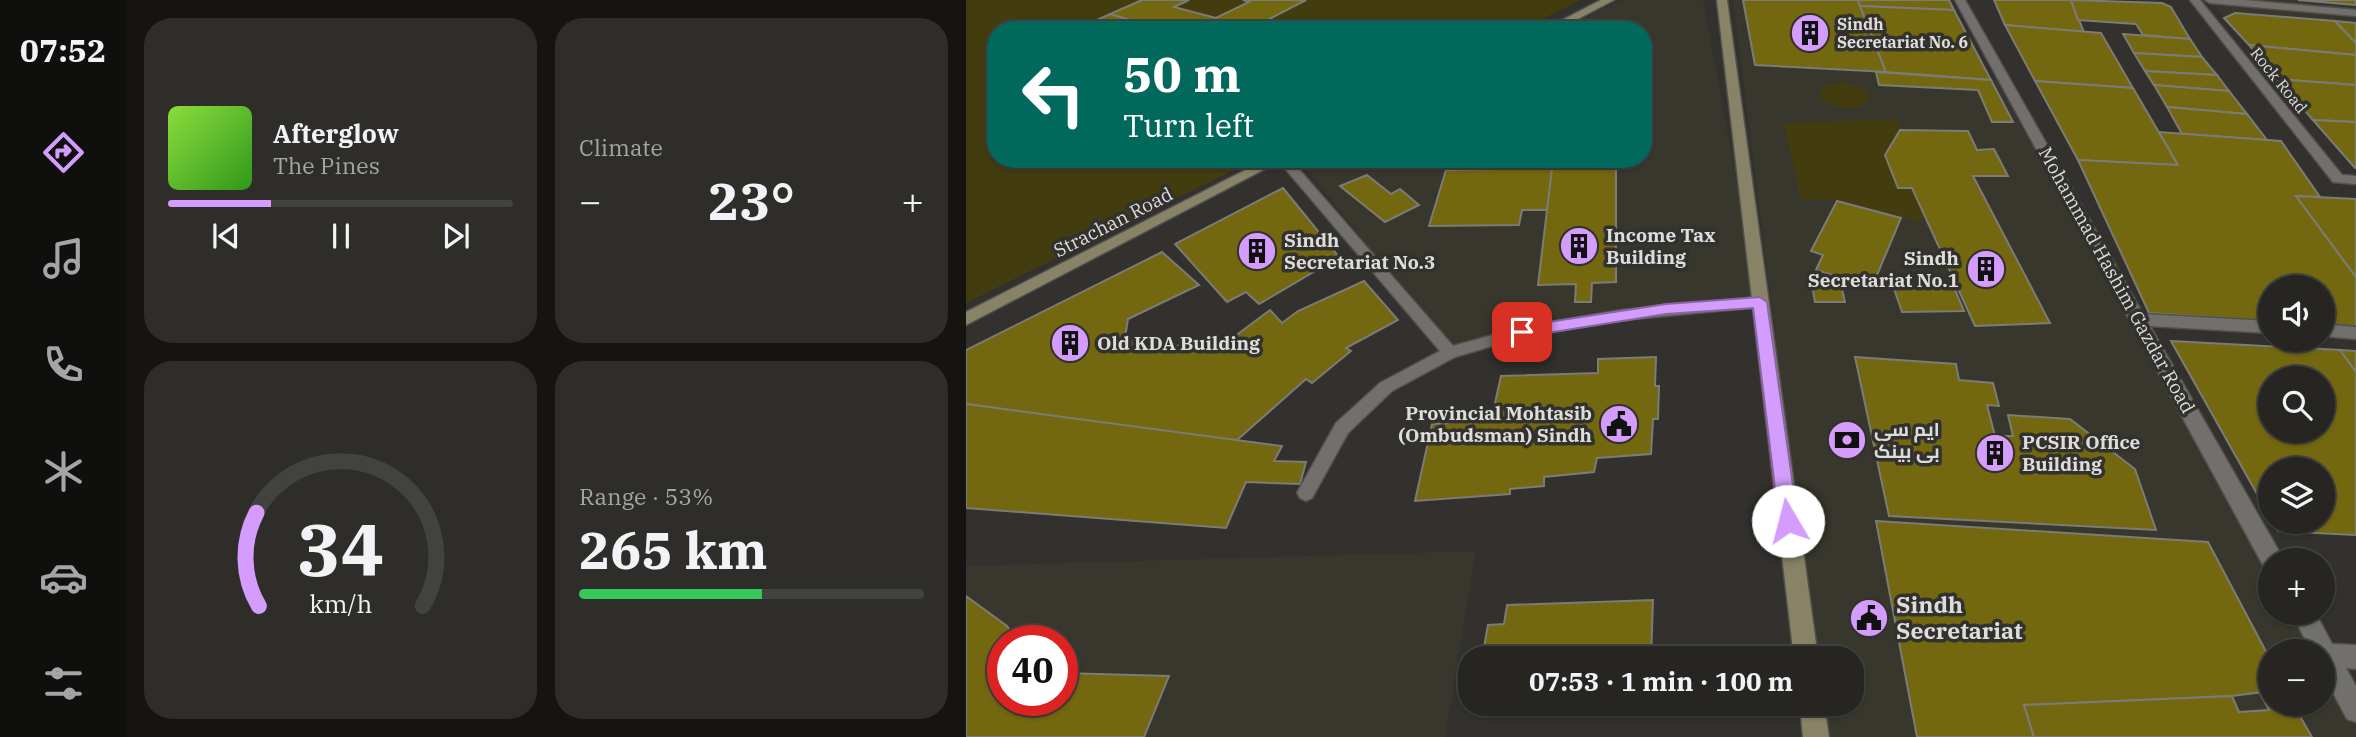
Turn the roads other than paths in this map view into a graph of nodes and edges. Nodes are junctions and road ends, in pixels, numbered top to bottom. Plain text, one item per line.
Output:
1 (1609, 0) edge
2 (1722, 0) edge
3 (1960, 0) edge
4 (2195, 0) edge
5 (2210, 0) edge
6 (2356, 13) edge
7 (1566, 21) edge
8 (1260, 168) edge
9 (1291, 168) edge
10 (2356, 180) edge
11 (1760, 302) junction
12 (966, 319) edge
13 (2137, 319) junction
14 (2258, 326) edge
15 (2335, 331) edge
16 (2356, 332) edge
17 (1450, 353) junction
18 (1306, 494) dead end
19 (2265, 548) edge
20 (1804, 646) edge
21 (2335, 656) edge
22 (2356, 657) edge
23 (2335, 673) edge
24 (2356, 710) edge
25 (1813, 716) edge
26 (1816, 737) edge

1 - 7 street
2 - 11 street
3 - 13 street, Mohammad Hashim Gazdar Road
4 - 10 street, Rock Road
5 - 6 street
8 - 12 street, Strachan Road
9 - 17 lane
11 - 17 lane
11 - 20 street
13 - 14 street
13 - 19 street, Mohammad Hashim Gazdar Road
15 - 16 street
17 - 18 lane
21 - 22 street
23 - 24 street
25 - 26 street

